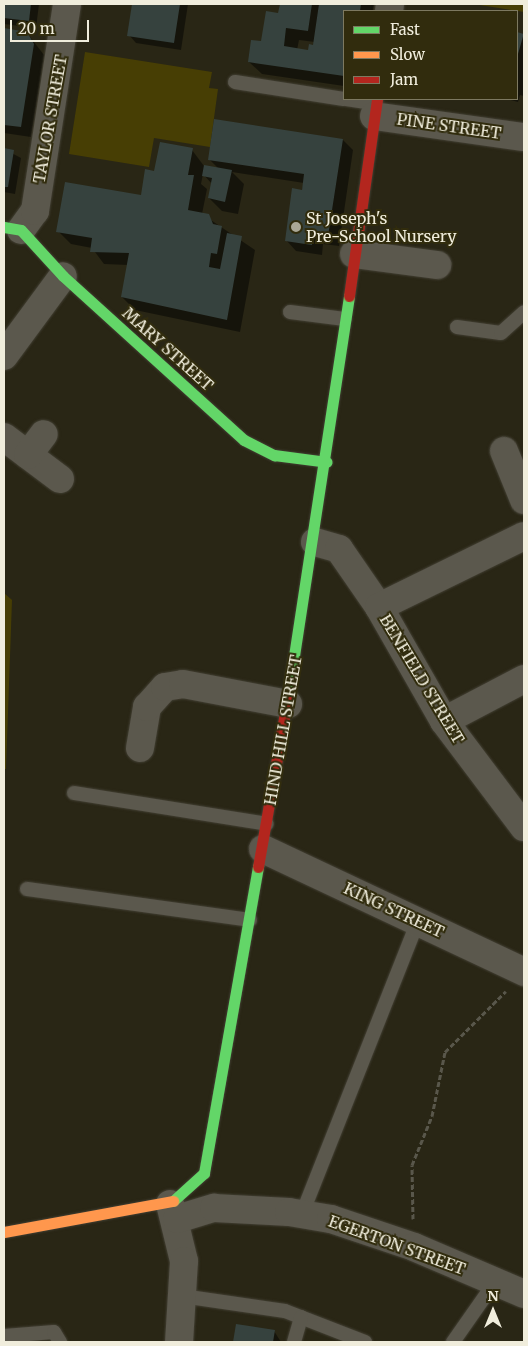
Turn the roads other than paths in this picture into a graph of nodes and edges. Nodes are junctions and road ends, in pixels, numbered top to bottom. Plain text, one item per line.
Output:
1 (67, 4) edge
2 (235, 82) dead end
3 (343, 99) edge
4 (349, 100) edge
5 (376, 106) edge
6 (524, 137) edge
7 (12, 229) edge
8 (354, 254) junction
9 (436, 266) dead end
10 (64, 276) junction
11 (290, 312) dead end
12 (524, 312) edge
13 (344, 319) junction
14 (457, 327) dead end
15 (4, 356) edge
16 (44, 434) dead end
17 (4, 437) edge
18 (504, 451) dead end
19 (28, 455) junction
20 (327, 462) junction
21 (60, 479) dead end
22 (524, 500) edge
23 (524, 536) edge
24 (315, 542) junction
25 (379, 607) junction
26 (524, 679) edge
27 (288, 704) junction
28 (444, 721) junction
29 (140, 748) dead end
30 (74, 793) dead end
31 (524, 827) edge
32 (265, 836) junction
33 (28, 889) dead end
34 (250, 920) junction
35 (418, 922) junction
36 (522, 970) edge
37 (173, 1212) junction
38 (302, 1214) junction
39 (4, 1232) edge
40 (495, 1282) junction
41 (524, 1294) edge
42 (182, 1296) junction
43 (301, 1317) junction
44 (4, 1336) edge
45 (60, 1342) edge
46 (179, 1342) edge
47 (294, 1342) edge
48 (365, 1342) edge
49 (453, 1342) edge

1 - 7 street, TAYLOR STREET
2 - 3 lane
4 - 5 lane
5 - 6 street, PINE STREET
5 - 8 street, HIND HILL STREET
7 - 10 street, MARY STREET
8 - 9 street
8 - 13 street, HIND HILL STREET
10 - 15 street
10 - 20 street, MARY STREET
11 - 13 lane
12 - 14 lane
13 - 20 street, HIND HILL STREET
16 - 19 street
17 - 19 street
18 - 22 street
19 - 21 street
20 - 24 street, HIND HILL STREET
23 - 25 street
24 - 25 street, BENFIELD STREET
24 - 27 street, HIND HILL STREET
25 - 28 street, BENFIELD STREET
26 - 28 street
27 - 29 street
27 - 32 street, HIND HILL STREET
28 - 31 street, BENFIELD STREET
30 - 32 lane
32 - 34 street, HIND HILL STREET
32 - 35 street, KING STREET
33 - 34 lane
34 - 37 street, HIND HILL STREET
35 - 36 street, KING STREET
35 - 38 lane
37 - 38 street, EGERTON STREET
37 - 39 street, EGERTON STREET
37 - 42 street
38 - 40 street, EGERTON STREET
40 - 41 street, EGERTON STREET
40 - 49 lane
42 - 43 lane
42 - 46 street
43 - 47 lane
43 - 48 lane
44 - 45 lane

